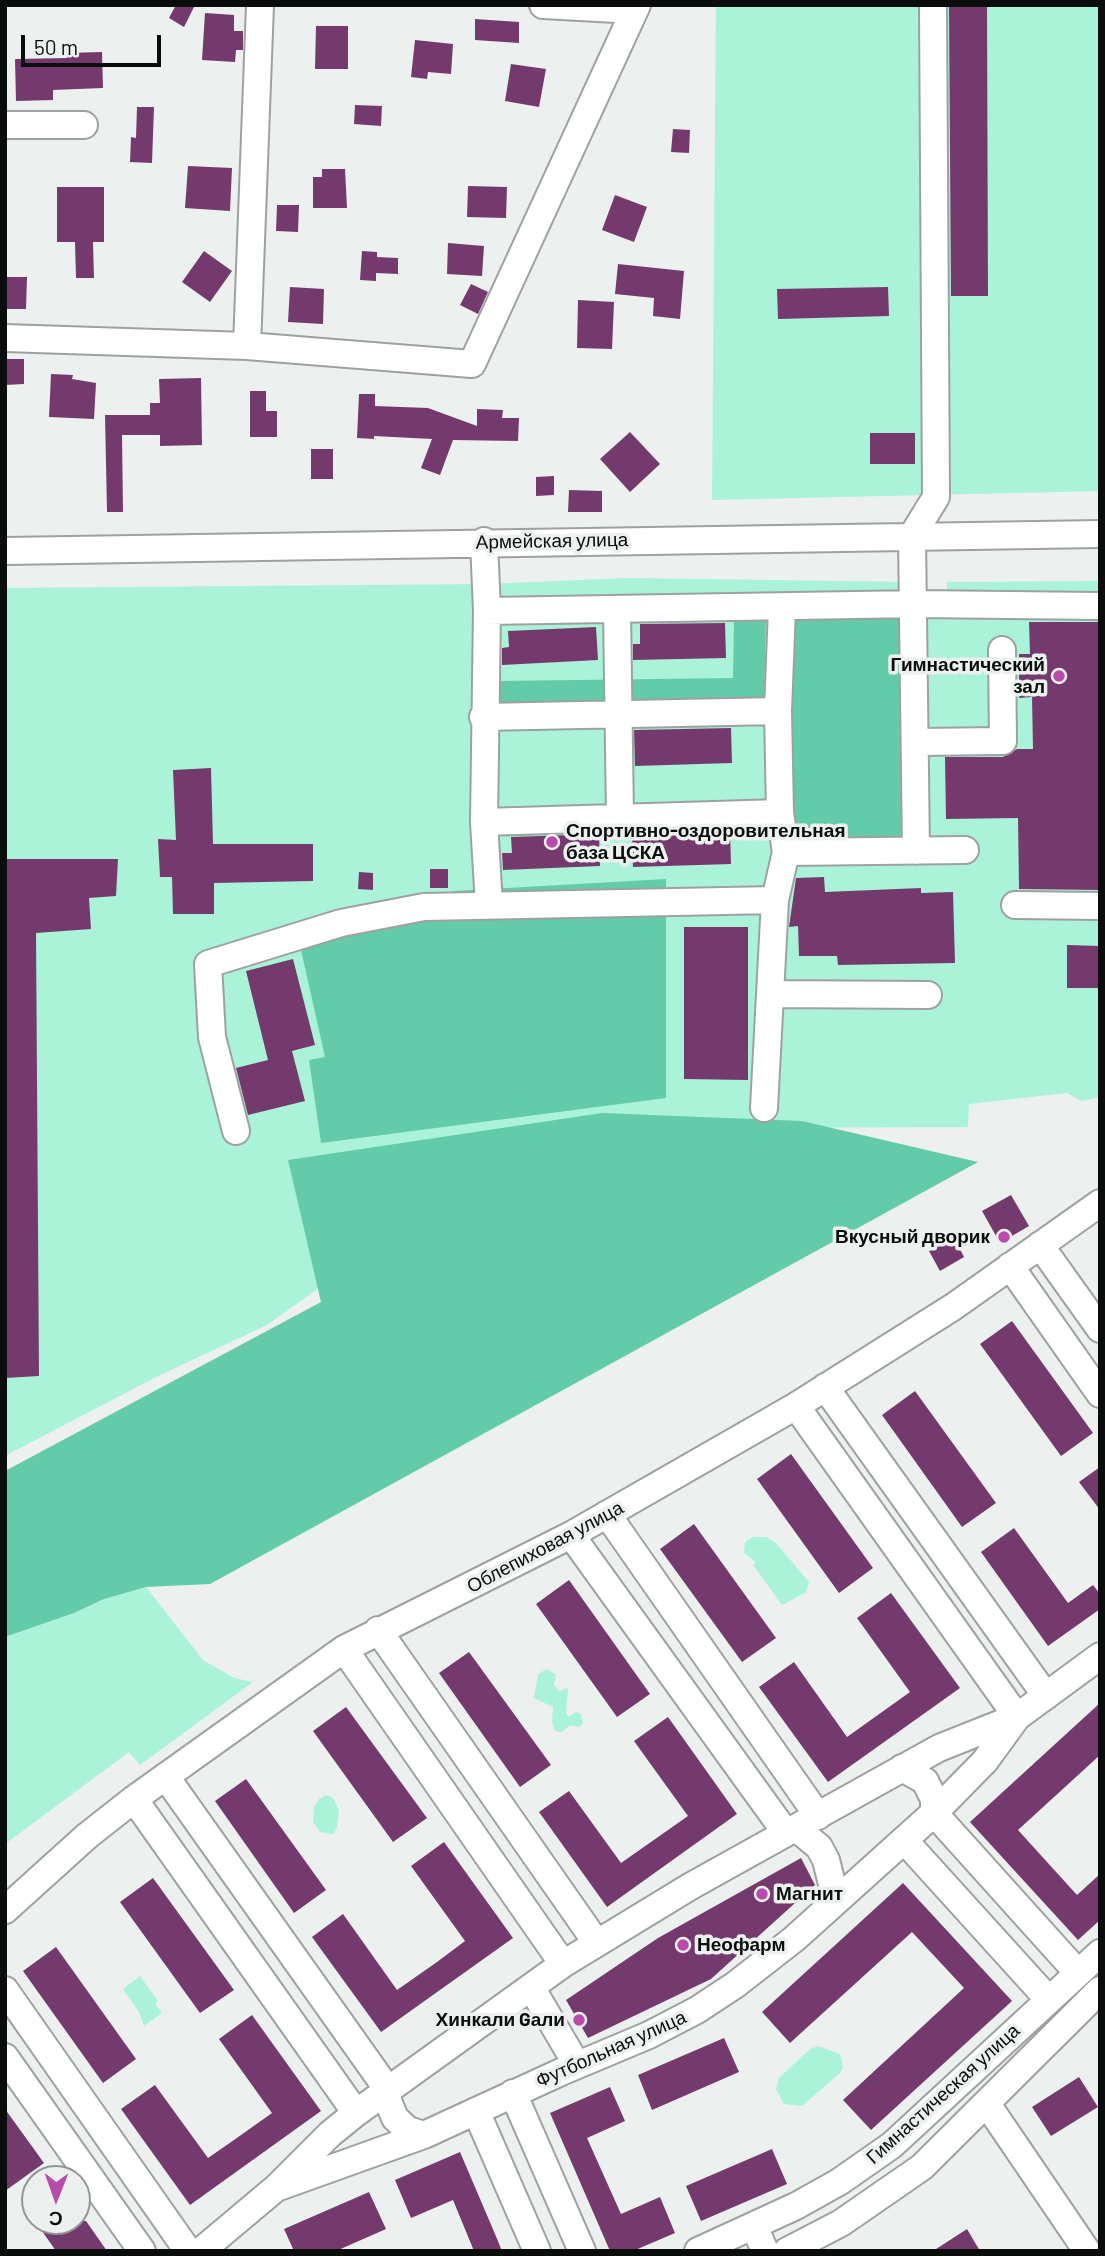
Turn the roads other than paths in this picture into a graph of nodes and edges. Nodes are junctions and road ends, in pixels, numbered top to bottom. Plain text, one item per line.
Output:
1 (260, 5) edge
2 (542, 5) edge
3 (933, 5) edge
4 (636, 8) edge
5 (5, 125) edge
6 (84, 125) dead end
7 (5, 338) edge
8 (247, 346) junction
9 (1100, 534) edge
10 (912, 537) junction
11 (484, 541) junction
12 (5, 551) edge
13 (916, 604) junction
14 (1100, 606) edge
15 (782, 608) junction
16 (617, 610) junction
17 (487, 611) junction
18 (1002, 650) dead end
19 (778, 711) junction
20 (618, 714) junction
21 (483, 717) junction
22 (916, 742) junction
23 (780, 813) junction
24 (620, 818) junction
25 (484, 822) junction
26 (965, 850) dead end
27 (916, 851) junction
28 (786, 852) junction
29 (775, 900) junction
30 (489, 905) junction
31 (1015, 905) dead end
32 (1100, 906) edge
33 (770, 994) junction
34 (928, 995) dead end
35 (764, 1108) dead end
36 (236, 1130) dead end
37 (1100, 1203) edge
38 (1040, 1245) junction
39 (1010, 1266) junction
40 (1100, 1329) edge
41 (825, 1387) junction
42 (1100, 1394) edge
43 (796, 1406) junction
44 (607, 1514) junction
45 (571, 1535) junction
46 (379, 1630) junction
47 (344, 1650) junction
48 (1100, 1656) edge
49 (1046, 1696) junction
50 (1017, 1717) junction
51 (902, 1768) junction
52 (166, 1777) junction
53 (134, 1799) junction
54 (934, 1813) junction
55 (800, 1826) junction
56 (904, 1840) junction
57 (831, 1903) junction
58 (5, 1910) edge
59 (596, 1942) junction
60 (1100, 1953) edge
61 (562, 1964) junction
62 (1078, 1973) junction
63 (531, 1987) junction
64 (5, 1990) edge
65 (1100, 1990) edge
66 (1049, 2000) junction
67 (5, 2057) edge
68 (577, 2065) junction
69 (388, 2090) junction
70 (513, 2094) junction
71 (987, 2104) junction
72 (476, 2111) junction
73 (356, 2113) junction
74 (333, 2132) junction
75 (424, 2135) junction
76 (355, 2163) junction
77 (276, 2188) junction
78 (754, 2226) junction
79 (142, 2251) edge
80 (188, 2251) edge
81 (201, 2251) edge
82 (537, 2251) edge
83 (582, 2251) edge
84 (698, 2251) edge
85 (765, 2251) edge
86 (787, 2251) edge
87 (1087, 2251) edge

1 - 8 street
2 - 4 street
3 - 10 street
4 - 8 street
5 - 6 street
7 - 8 street
9 - 10 street, Армейская улица
10 - 11 street, Армейская улица
10 - 13 street
11 - 12 street, Армейская улица
11 - 17 street
13 - 14 street
13 - 15 street
13 - 22 street
15 - 16 street
15 - 19 street
16 - 17 street
16 - 20 street
17 - 21 street
18 - 22 street
19 - 20 street
19 - 23 street
20 - 21 street
20 - 24 street
21 - 25 street
22 - 27 street
23 - 24 street
23 - 28 street
24 - 25 street
25 - 30 street
26 - 27 street
27 - 28 street
28 - 29 street
29 - 30 street
29 - 33 street
30 - 36 street
31 - 32 street
33 - 34 street
33 - 35 street
37 - 38 street, Облепиховая улица
38 - 39 street, Облепиховая улица
38 - 40 street
39 - 41 street, Облепиховая улица
39 - 42 street
41 - 43 street, Облепиховая улица
41 - 49 street
43 - 44 street, Облепиховая улица
43 - 50 street
44 - 45 street, Облепиховая улица
44 - 55 street
45 - 46 street, Облепиховая улица
45 - 55 street
46 - 47 street, Облепиховая улица
46 - 59 street
47 - 52 street, Облепиховая улица
47 - 61 street
48 - 49 street, Футбольная улица
49 - 50 street, Футбольная улица
50 - 51 street, Футбольная улица
50 - 54 street, Футбольная улица
51 - 54 street
51 - 55 street, Футбольная улица
52 - 53 street, Облепиховая улица
52 - 69 street
53 - 58 street, Облепиховая улица
53 - 73 street
54 - 56 street, Футбольная улица
54 - 62 street
55 - 57 street
55 - 59 street, Футбольная улица
56 - 57 street, Футбольная улица
56 - 66 street
57 - 68 street, Футбольная улица
59 - 61 street, Футбольная улица
60 - 62 street, Гимнастическая улица
61 - 63 street, Футбольная улица
62 - 66 street, Гимнастическая улица
63 - 68 street
63 - 69 street, Футбольная улица
64 - 80 street
65 - 71 street, Гимнастическая улица
66 - 78 street, Гимнастическая улица
67 - 79 street
68 - 70 street, Футбольная улица
69 - 73 street, Футбольная улица
69 - 75 street
70 - 72 street, Футбольная улица
70 - 83 street
71 - 86 street, Гимнастическая улица
71 - 87 street
72 - 75 street, Футбольная улица
72 - 82 street
73 - 74 street, Футбольная улица
74 - 76 street
74 - 77 street, Футбольная улица
75 - 76 street, Футбольная улица
76 - 77 street, Футбольная улица
77 - 81 street, Футбольная улица
78 - 84 street, Гимнастическая улица
78 - 85 street

